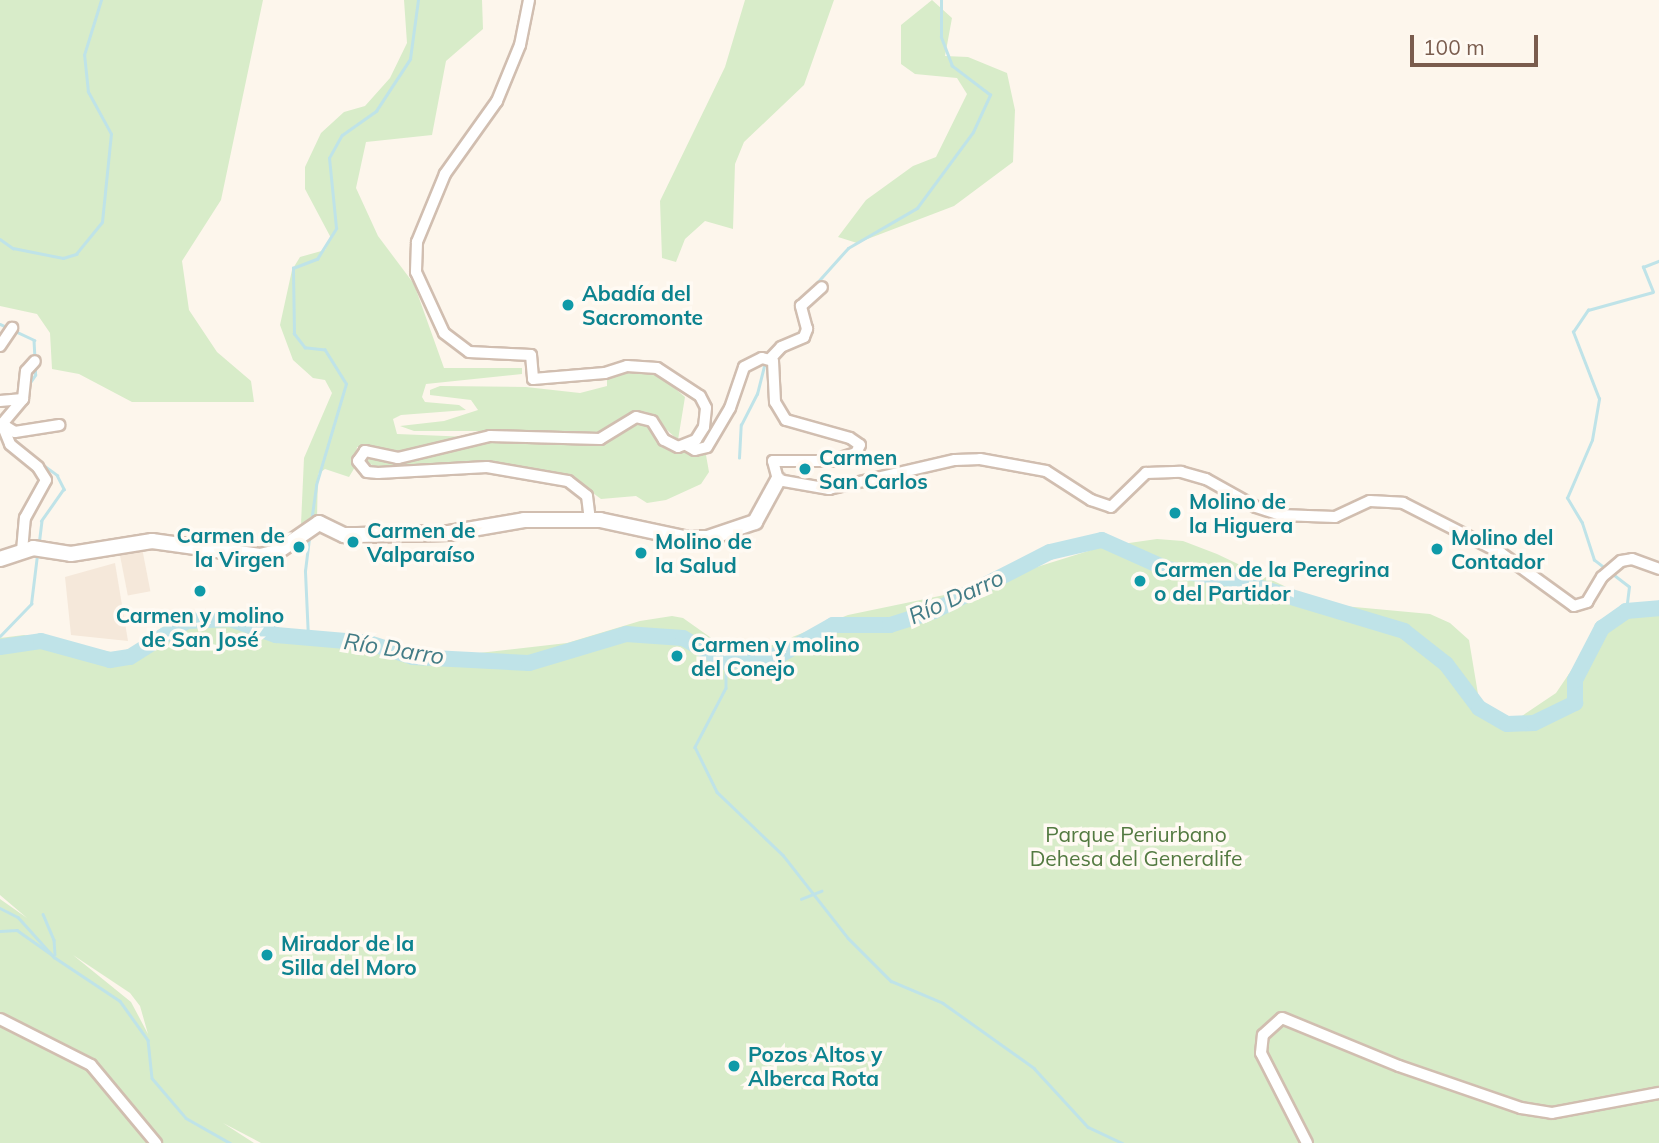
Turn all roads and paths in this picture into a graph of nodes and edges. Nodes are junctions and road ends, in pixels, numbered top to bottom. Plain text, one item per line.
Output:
1 (529, 0) edge
2 (822, 287) dead end
3 (12, 328) dead end
4 (0, 346) edge
5 (771, 359) junction
6 (35, 361) dead end
7 (0, 396) edge
8 (23, 399) junction
9 (2, 424) edge
10 (59, 425) dead end
11 (686, 445) junction
12 (778, 480) junction
13 (590, 520) junction
14 (27, 550) junction
15 (0, 559) edge
16 (1659, 569) edge
17 (0, 1019) edge
18 (1659, 1093) edge
19 (156, 1143) edge
20 (1307, 1143) edge

1 - 11 street
2 - 5 street
3 - 4 street
5 - 11 street
5 - 12 street
6 - 8 street
7 - 8 street
8 - 9 street
9 - 10 street
9 - 14 street
11 - 13 street
12 - 13 street
12 - 16 street
13 - 14 street
14 - 15 street
17 - 19 street
18 - 20 street

